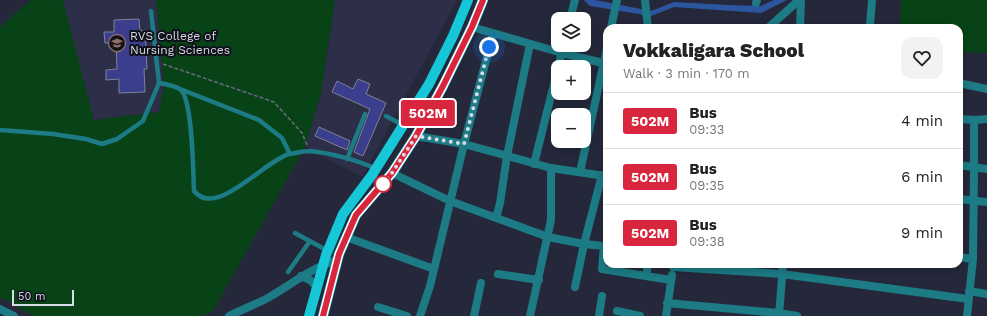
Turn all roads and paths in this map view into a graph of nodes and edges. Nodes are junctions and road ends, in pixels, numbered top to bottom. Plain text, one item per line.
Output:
1 (468, 0) edge
2 (483, 0) edge
3 (575, 0) edge
4 (617, 0) edge
5 (645, 0) edge
6 (800, 0) edge
7 (872, 0) edge
8 (151, 11) dead end
9 (572, 12) edge
10 (612, 24) edge
11 (648, 24) edge
12 (773, 24) edge
13 (800, 24) edge
14 (870, 24) edge
15 (472, 27) junction
16 (493, 34) junction
17 (530, 44) junction
18 (551, 47) edge
19 (571, 52) edge
20 (157, 62) junction
21 (603, 63) edge
22 (603, 73) edge
23 (159, 83) junction
24 (963, 84) edge
25 (987, 88) edge
26 (180, 89) junction
27 (551, 96) edge
28 (365, 114) dead end
29 (386, 116) dead end
30 (963, 119) edge
31 (987, 119) edge
32 (974, 120) junction
33 (403, 125) junction
34 (0, 130) edge
35 (416, 136) junction
36 (464, 144) junction
37 (309, 151) junction
38 (290, 154) junction
39 (506, 156) junction
40 (347, 160) junction
41 (534, 164) junction
42 (963, 166) edge
43 (551, 168) junction
44 (974, 168) junction
45 (376, 169) junction
46 (987, 169) edge
47 (580, 172) junction
48 (392, 173) junction
49 (603, 175) edge
50 (603, 178) edge
51 (963, 199) edge
52 (974, 200) junction
53 (450, 201) junction
54 (987, 202) edge
55 (496, 218) junction
56 (295, 233) dead end
57 (346, 237) junction
58 (548, 237) junction
59 (310, 241) junction
60 (584, 244) junction
61 (603, 246) edge
62 (328, 251) junction
63 (963, 257) edge
64 (603, 258) edge
65 (973, 258) junction
66 (337, 260) junction
67 (324, 264) junction
68 (434, 268) junction
69 (647, 268) edge
70 (673, 268) edge
71 (700, 268) edge
72 (783, 268) edge
73 (288, 272) dead end
74 (498, 274) dead end
75 (782, 274) junction
76 (647, 275) junction
77 (301, 276) junction
78 (539, 280) junction
79 (671, 280) junction
80 (481, 282) dead end
81 (317, 287) junction
82 (575, 287) dead end
83 (987, 294) edge
84 (968, 295) junction
85 (602, 296) dead end
86 (668, 302) junction
87 (378, 307) dead end
88 (0, 309) edge
89 (617, 311) dead end
90 (779, 314) edge
91 (14, 316) edge
92 (229, 316) edge
93 (309, 316) edge
94 (323, 316) edge
95 (407, 316) edge
96 (420, 316) edge
97 (474, 316) edge
98 (530, 316) edge
99 (599, 316) edge
100 (640, 316) edge
101 (666, 316) edge
102 (797, 316) edge
103 (967, 316) edge

1 - 33 main road
2 - 15 main road
3 - 9 street
4 - 10 street
5 - 11 street
6 - 12 street
6 - 13 street
7 - 14 street
8 - 20 lane
15 - 16 street
15 - 35 main road
16 - 17 street
16 - 36 street
17 - 18 street
17 - 39 street
19 - 21 street
20 - 23 lane
20 - 37 path
22 - 47 street
23 - 26 lane
23 - 34 lane
24 - 25 street
26 - 38 lane
26 - 38 lane
27 - 41 street
28 - 40 lane
29 - 33 lane
30 - 32 street
31 - 32 street
32 - 44 street
33 - 45 main road
35 - 36 street
35 - 48 main road
36 - 39 street
36 - 53 street
37 - 38 lane
37 - 40 lane
39 - 41 street
39 - 55 street
40 - 45 lane
41 - 43 street
42 - 44 street
43 - 47 street
43 - 58 street
44 - 46 street
44 - 52 street
45 - 62 main road
47 - 49 street
48 - 53 street
48 - 57 main road
50 - 60 street
51 - 52 street
52 - 54 street
52 - 65 street
53 - 55 street
53 - 68 street
55 - 58 street
56 - 59 lane
57 - 66 main road
57 - 68 street
58 - 60 street
58 - 78 street
59 - 62 lane
59 - 73 lane
60 - 61 street
60 - 82 street
62 - 67 main road
63 - 65 street
64 - 76 street
65 - 84 street
66 - 67 street
66 - 94 main road
67 - 77 street
67 - 81 main road
68 - 96 street
69 - 76 street
70 - 79 street
71 - 75 street
72 - 75 street
74 - 78 street
75 - 84 street
75 - 90 street
76 - 79 street
77 - 81 street
77 - 92 street
78 - 98 street
79 - 86 street
80 - 97 street
81 - 93 main road
83 - 84 street
84 - 103 street
85 - 99 street
86 - 90 street
86 - 101 street
87 - 95 street
88 - 91 street
89 - 100 street
90 - 102 street

